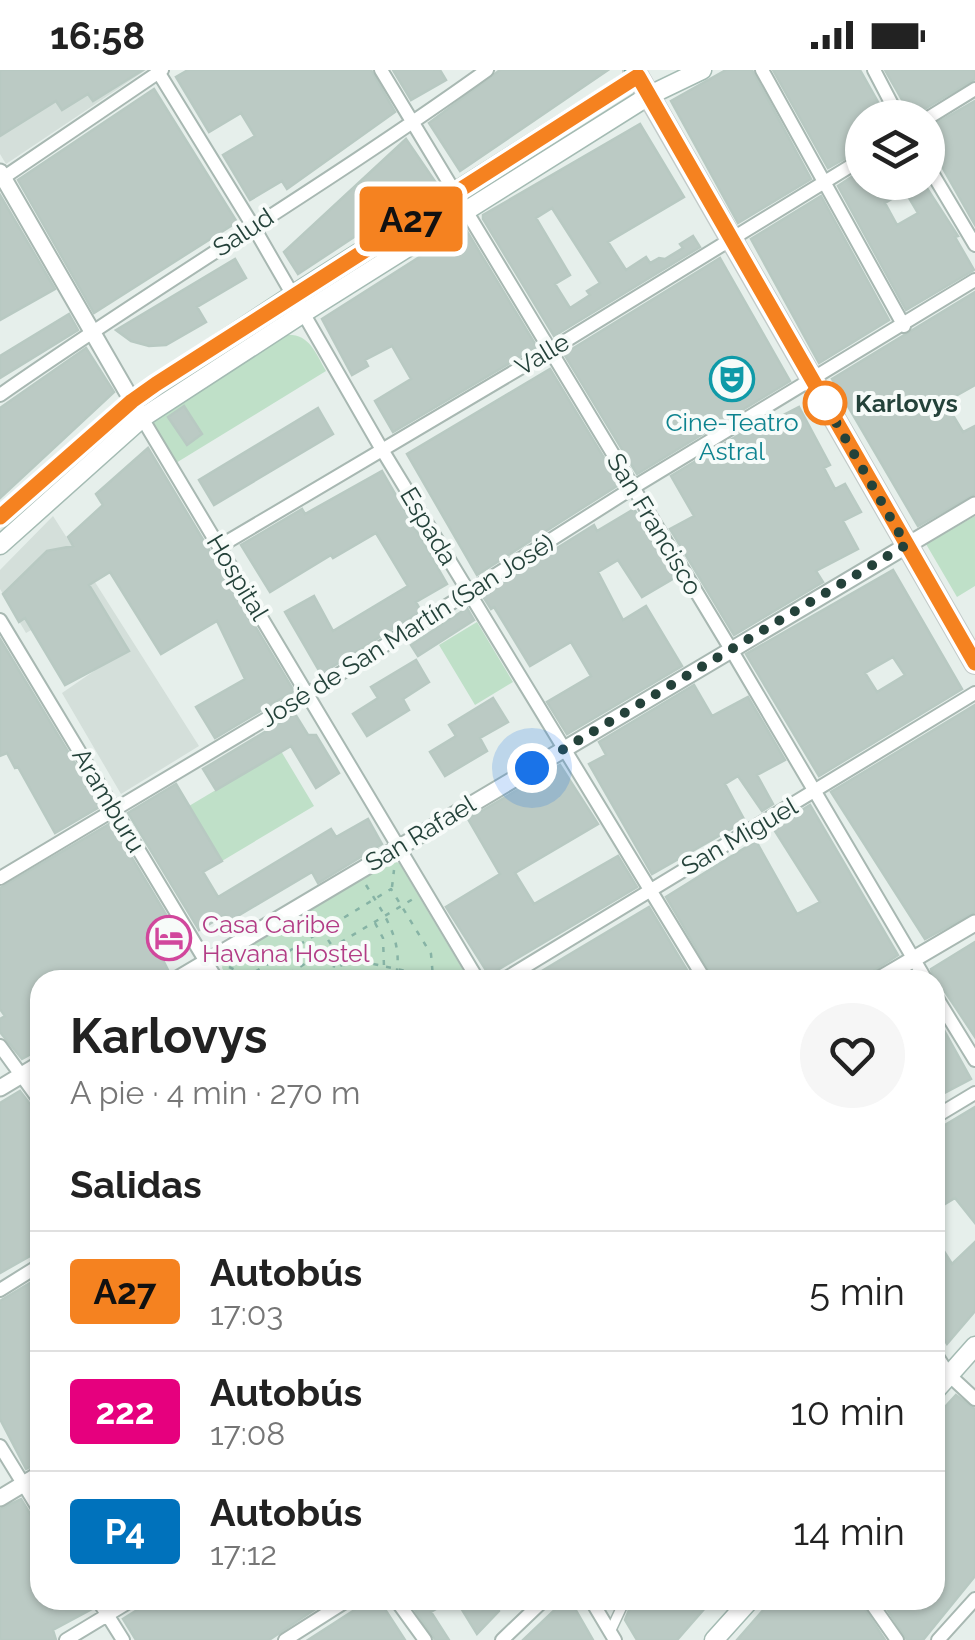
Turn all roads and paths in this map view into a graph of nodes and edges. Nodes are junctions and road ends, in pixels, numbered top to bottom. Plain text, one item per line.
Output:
1 (381, 70) edge
2 (487, 70) edge
3 (702, 70) edge
4 (762, 70) edge
5 (874, 70) edge
6 (159, 71) edge
7 (636, 73) edge
8 (975, 89) edge
9 (650, 96) junction
10 (890, 100) edge
11 (945, 108) edge
12 (412, 124) junction
13 (845, 169) edge
14 (1, 177) edge
15 (825, 182) junction
16 (454, 191) junction
17 (945, 195) edge
18 (466, 210) junction
19 (254, 226) junction
20 (730, 238) junction
21 (975, 245) edge
22 (975, 280) edge
23 (294, 294) junction
24 (305, 312) junction
25 (904, 326) junction
26 (91, 331) junction
27 (548, 351) junction
28 (812, 380) junction
29 (0, 395) edge
30 (132, 401) junction
31 (142, 418) junction
32 (382, 448) junction
33 (634, 487) junction
34 (975, 504) edge
35 (0, 518) edge
36 (0, 545) edge
37 (906, 545) junction
38 (220, 546) junction
39 (469, 592) junction
40 (0, 620) edge
41 (732, 651) junction
42 (975, 663) edge
43 (975, 693) edge
44 (308, 694) junction
45 (565, 749) junction
46 (814, 792) junction
47 (114, 808) junction
48 (396, 847) junction
49 (357, 871) junction
50 (0, 878) edge
51 (651, 888) junction
52 (424, 892) junction
53 (374, 899) junction
54 (304, 903) junction
55 (402, 906) junction
56 (384, 916) junction
57 (374, 922) junction
58 (975, 923) edge
59 (322, 930) junction
60 (337, 956) junction
61 (913, 959) junction
62 (206, 962) junction
63 (384, 967) junction
64 (193, 970) edge
65 (210, 970) edge
66 (234, 970) edge
67 (261, 970) edge
68 (295, 970) edge
69 (333, 970) edge
70 (343, 970) edge
71 (347, 970) edge
72 (398, 970) joint
73 (432, 970) edge
74 (472, 970) edge
75 (519, 970) edge
76 (699, 970) edge
77 (895, 970) edge
78 (920, 970) edge
79 (945, 1011) edge
80 (0, 1046) edge
81 (975, 1060) edge
82 (30, 1070) edge
83 (22, 1075) junction
84 (30, 1087) edge
85 (0, 1088) edge
86 (975, 1094) edge
87 (945, 1111) edge
88 (30, 1271) edge
89 (0, 1290) edge
90 (975, 1346) edge
91 (945, 1369) edge
92 (949, 1375) junction
93 (945, 1380) edge
94 (975, 1399) edge
95 (0, 1446) edge
96 (30, 1480) edge
97 (22, 1484) junction
98 (30, 1496) edge
99 (0, 1498) edge
100 (975, 1599) edge
101 (105, 1610) edge
102 (115, 1610) edge
103 (332, 1610) edge
104 (403, 1610) edge
105 (534, 1610) edge
106 (596, 1610) edge
107 (621, 1610) edge
108 (741, 1610) edge
109 (876, 1610) edge
110 (108, 1614) junction
111 (612, 1636) edge
112 (66, 1640) edge
113 (122, 1640) edge
114 (286, 1640) edge
115 (425, 1640) edge
116 (502, 1640) edge
117 (714, 1640) edge
118 (897, 1640) edge
119 (938, 1640) edge

1 - 12 street, San Francisco
2 - 12 street, Salud
3 - 9 main road
4 - 15 street
5 - 10 street
6 - 14 street
6 - 19 street, Espada
7 - 9 main road
7 - 16 main road
8 - 11 street
9 - 18 main road
9 - 20 main road
12 - 16 street, San Francisco
12 - 19 street, Salud
13 - 15 street, Valle
14 - 26 street, Hospital
15 - 20 street, Valle
15 - 25 street
16 - 18 street, San Francisco
16 - 23 main road
17 - 21 street
18 - 24 main road
18 - 27 street, San Francisco
19 - 23 street, Espada
19 - 26 street, Salud
20 - 27 street, Valle
20 - 28 main road
22 - 25 street, José de San Martín (San José)
23 - 24 street, Espada
23 - 30 main road
24 - 31 main road
24 - 32 street, Espada
25 - 28 street, José de San Martín (San José)
26 - 29 street, Salud
26 - 30 street, Hospital
27 - 32 street, Valle
27 - 33 street, San Francisco
28 - 33 street, José de San Martín (San José)
28 - 37 main road
30 - 31 street, Hospital
30 - 35 main road
31 - 36 main road
31 - 38 street, Hospital
32 - 38 street, Valle
32 - 39 street, Espada
33 - 39 street, José de San Martín (San José)
33 - 41 street, San Francisco
34 - 37 street, San Rafael
37 - 41 street, San Rafael
37 - 42 main road
38 - 44 street, Hospital
39 - 44 street, José de San Martín (San José)
39 - 45 street, Espada
40 - 47 street, Aramburu
41 - 45 street, San Rafael
41 - 46 street, San Francisco
43 - 46 street, San Miguel
44 - 47 street, José de San Martín (San José)
44 - 48 street, Hospital
45 - 48 street, San Rafael
45 - 51 street, Espada
46 - 51 street, San Miguel
46 - 61 street, San Francisco
47 - 50 street, José de San Martín (San José)
47 - 62 street, Aramburu
48 - 49 street, San Rafael
48 - 52 street, Hospital
49 - 53 path
49 - 54 street, San Rafael
51 - 75 street, San Miguel
51 - 76 street, Espada
52 - 55 path
52 - 74 street, Hospital
53 - 55 path
53 - 56 path
53 - 59 path
54 - 59 path
54 - 62 street, San Rafael
55 - 56 path
55 - 73 path
56 - 57 path
56 - 72 path
57 - 60 path
57 - 63 path
58 - 61 street
59 - 60 path
59 - 67 path
60 - 63 path
60 - 68 path
60 - 69 path
60 - 70 path
60 - 71 path
61 - 77 street
61 - 78 street, San Francisco
62 - 64 street, San Rafael
62 - 65 street, Aramburu
62 - 66 path
63 - 72 path
79 - 81 street
80 - 83 street
82 - 83 street
83 - 84 street
83 - 85 street
86 - 87 street
88 - 89 street
90 - 92 main road
91 - 92 street
92 - 93 main road
92 - 94 street
95 - 97 street
96 - 97 street
97 - 98 street
97 - 99 street
100 - 119 street
101 - 110 street
102 - 110 street
103 - 114 street
104 - 115 street
105 - 116 street
106 - 111 street
107 - 111 street
108 - 117 main road
109 - 118 street
110 - 112 street
110 - 113 street

